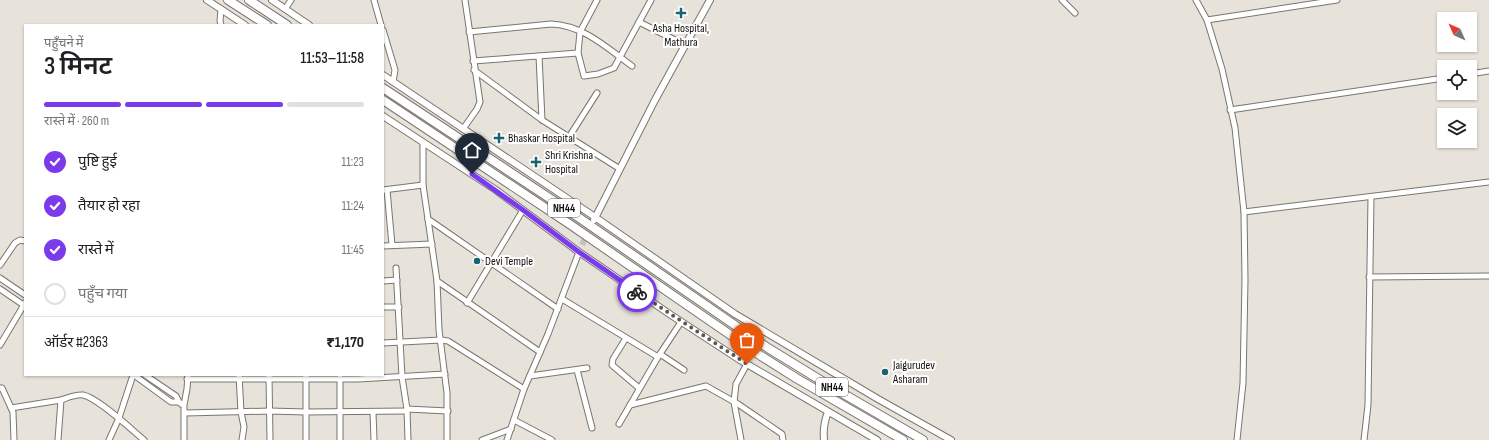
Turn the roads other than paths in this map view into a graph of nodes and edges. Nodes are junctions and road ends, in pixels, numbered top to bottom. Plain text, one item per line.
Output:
1 (207, 0) edge
2 (228, 0) edge
3 (249, 0) edge
4 (272, 0) edge
5 (291, 0) edge
6 (374, 0) edge
7 (465, 0) edge
8 (598, 0) edge
9 (651, 0) edge
10 (710, 0) edge
11 (1062, 0) edge
12 (1196, 0) edge
13 (1337, 0) edge
14 (221, 9) junction
15 (285, 9) junction
16 (1075, 13) dead end
17 (1207, 20) junction
18 (639, 22) junction
19 (219, 24) edge
20 (244, 24) edge
21 (265, 24) edge
22 (285, 24) edge
23 (308, 24) edge
24 (381, 24) edge
25 (469, 32) junction
26 (580, 32) junction
27 (384, 33) edge
28 (685, 46) junction
29 (578, 53) junction
30 (539, 56) junction
31 (620, 58) junction
32 (473, 61) junction
33 (632, 66) dead end
34 (474, 70) junction
35 (1489, 71) edge
36 (1477, 73) edge
37 (384, 76) edge
38 (1437, 79) edge
39 (393, 82) junction
40 (384, 89) edge
41 (597, 93) dead end
42 (384, 101) edge
43 (1230, 110) junction
44 (384, 117) edge
45 (542, 120) junction
46 (463, 129) junction
47 (569, 137) junction
48 (423, 142) junction
49 (620, 169) junction
50 (1489, 182) edge
51 (423, 185) junction
52 (385, 190) edge
53 (1370, 197) junction
54 (523, 210) junction
55 (1244, 212) junction
56 (428, 219) junction
57 (594, 219) junction
58 (24, 241) edge
59 (432, 244) junction
60 (582, 245) tunnel mouth
61 (384, 246) edge
62 (392, 246) junction
63 (579, 252) junction
64 (491, 263) junction
65 (0, 265) edge
66 (396, 268) dead end
67 (1489, 276) edge
68 (1369, 277) junction
69 (0, 278) edge
70 (397, 280) junction
71 (384, 281) edge
72 (437, 281) junction
73 (0, 289) edge
74 (24, 294) edge
75 (562, 299) junction
76 (467, 303) junction
77 (24, 304) edge
78 (24, 306) edge
79 (384, 307) edge
80 (398, 307) junction
81 (558, 309) junction
82 (681, 322) junction
83 (3, 335) edge
84 (626, 338) junction
85 (441, 340) junction
86 (401, 342) junction
87 (384, 343) edge
88 (0, 344) edge
89 (540, 352) junction
90 (659, 356) junction
91 (747, 364) junction
92 (588, 368) dead end
93 (577, 370) junction
94 (684, 370) dead end
95 (445, 374) junction
96 (134, 376) edge
97 (135, 376) edge
98 (146, 376) edge
99 (530, 376) junction
100 (188, 377) edge
101 (239, 377) edge
102 (269, 377) edge
103 (306, 377) edge
104 (402, 377) junction
105 (340, 378) junction
106 (0, 388) edge
107 (640, 388) junction
108 (524, 389) junction
109 (61, 400) junction
110 (179, 402) junction
111 (734, 402) junction
112 (184, 405) junction
113 (630, 405) junction
114 (11, 408) junction
115 (407, 410) junction
116 (270, 411) junction
117 (448, 411) junction
118 (241, 412) junction
119 (306, 412) junction
120 (339, 412) junction
121 (373, 412) junction
122 (828, 412) junction
123 (185, 414) junction
124 (119, 418) junction
125 (514, 420) junction
126 (619, 424) dead end
127 (592, 428) dead end
128 (511, 429) junction
129 (1365, 439) edge
130 (14, 440) edge
131 (58, 440) edge
132 (109, 440) edge
133 (144, 440) edge
134 (184, 440) edge
135 (242, 440) edge
136 (270, 440) edge
137 (306, 440) edge
138 (340, 440) edge
139 (374, 440) edge
140 (408, 440) edge
141 (447, 440) edge
142 (482, 440) edge
143 (507, 440) edge
144 (552, 440) edge
145 (741, 440) edge
146 (783, 440) edge
147 (824, 440) edge
148 (877, 440) edge
149 (903, 440) edge
150 (923, 440) edge
151 (951, 440) edge
152 (1237, 440) edge

1 - 14 street
2 - 21 highway
3 - 22 highway
4 - 15 street
5 - 15 street
6 - 24 street
7 - 25 street
8 - 26 street
9 - 18 street
10 - 28 street
11 - 16 street
12 - 17 street
13 - 17 street
14 - 19 street
14 - 20 street
15 - 23 street
17 - 43 street
18 - 28 street
18 - 31 street
25 - 26 street
25 - 32 street
26 - 29 street
26 - 31 street
27 - 39 street
28 - 49 street
29 - 30 street
29 - 31 street
30 - 32 street
30 - 45 street
31 - 33 street
32 - 34 street
34 - 45 street
34 - 46 street
35 - 36 street
37 - 39 street
38 - 43 street
39 - 46 street
40 - 150 highway, NH44
41 - 47 street
42 - 149 highway, NH44
43 - 55 street
44 - 48 street
45 - 47 street
46 - 57 street
47 - 49 street
48 - 51 street
48 - 54 street
49 - 57 street
50 - 53 street
51 - 52 street
51 - 56 street
52 - 62 street
53 - 55 street
53 - 68 street
54 - 63 street
54 - 64 street
55 - 152 street
56 - 59 street
56 - 64 street
57 - 151 street
58 - 65 street
59 - 62 street
59 - 72 street
60 - 63 street
61 - 62 street
63 - 75 street
63 - 82 street
64 - 76 street
64 - 81 street
66 - 70 street
67 - 68 street
68 - 129 street
69 - 74 street
70 - 71 street
70 - 80 street
72 - 76 street
72 - 85 street
73 - 77 street
75 - 81 street
75 - 84 street
76 - 89 street
78 - 83 street
79 - 80 street
80 - 86 street
81 - 89 street
82 - 90 street
82 - 91 street
83 - 88 street
84 - 90 street
84 - 107 street
85 - 86 street
85 - 95 street
85 - 108 street
86 - 87 street
86 - 104 street
89 - 99 street
90 - 94 street
90 - 107 street
91 - 111 street
91 - 122 street
92 - 93 street
93 - 99 street
93 - 127 street
95 - 104 street
95 - 117 street
96 - 124 street
97 - 110 street
98 - 110 street
99 - 108 street
100 - 101 street
100 - 112 street
101 - 102 street
101 - 118 street
102 - 103 street
102 - 116 street
103 - 105 street
103 - 119 street
104 - 105 street
104 - 115 street
105 - 120 street
106 - 114 street
107 - 113 street
108 - 125 street
109 - 114 street
109 - 124 street
109 - 131 street
110 - 112 street
111 - 113 street
111 - 145 street
111 - 146 street
112 - 123 street
113 - 126 street
114 - 130 street
115 - 117 street
115 - 121 street
115 - 140 street
116 - 118 street
116 - 119 street
116 - 136 street
117 - 141 street
118 - 123 street
118 - 135 street
119 - 120 street
119 - 137 street
120 - 121 street
120 - 138 street
121 - 139 street
122 - 147 street
122 - 148 street
123 - 134 street
124 - 132 street
124 - 133 street
125 - 128 street
125 - 144 street
128 - 142 street
128 - 143 street

